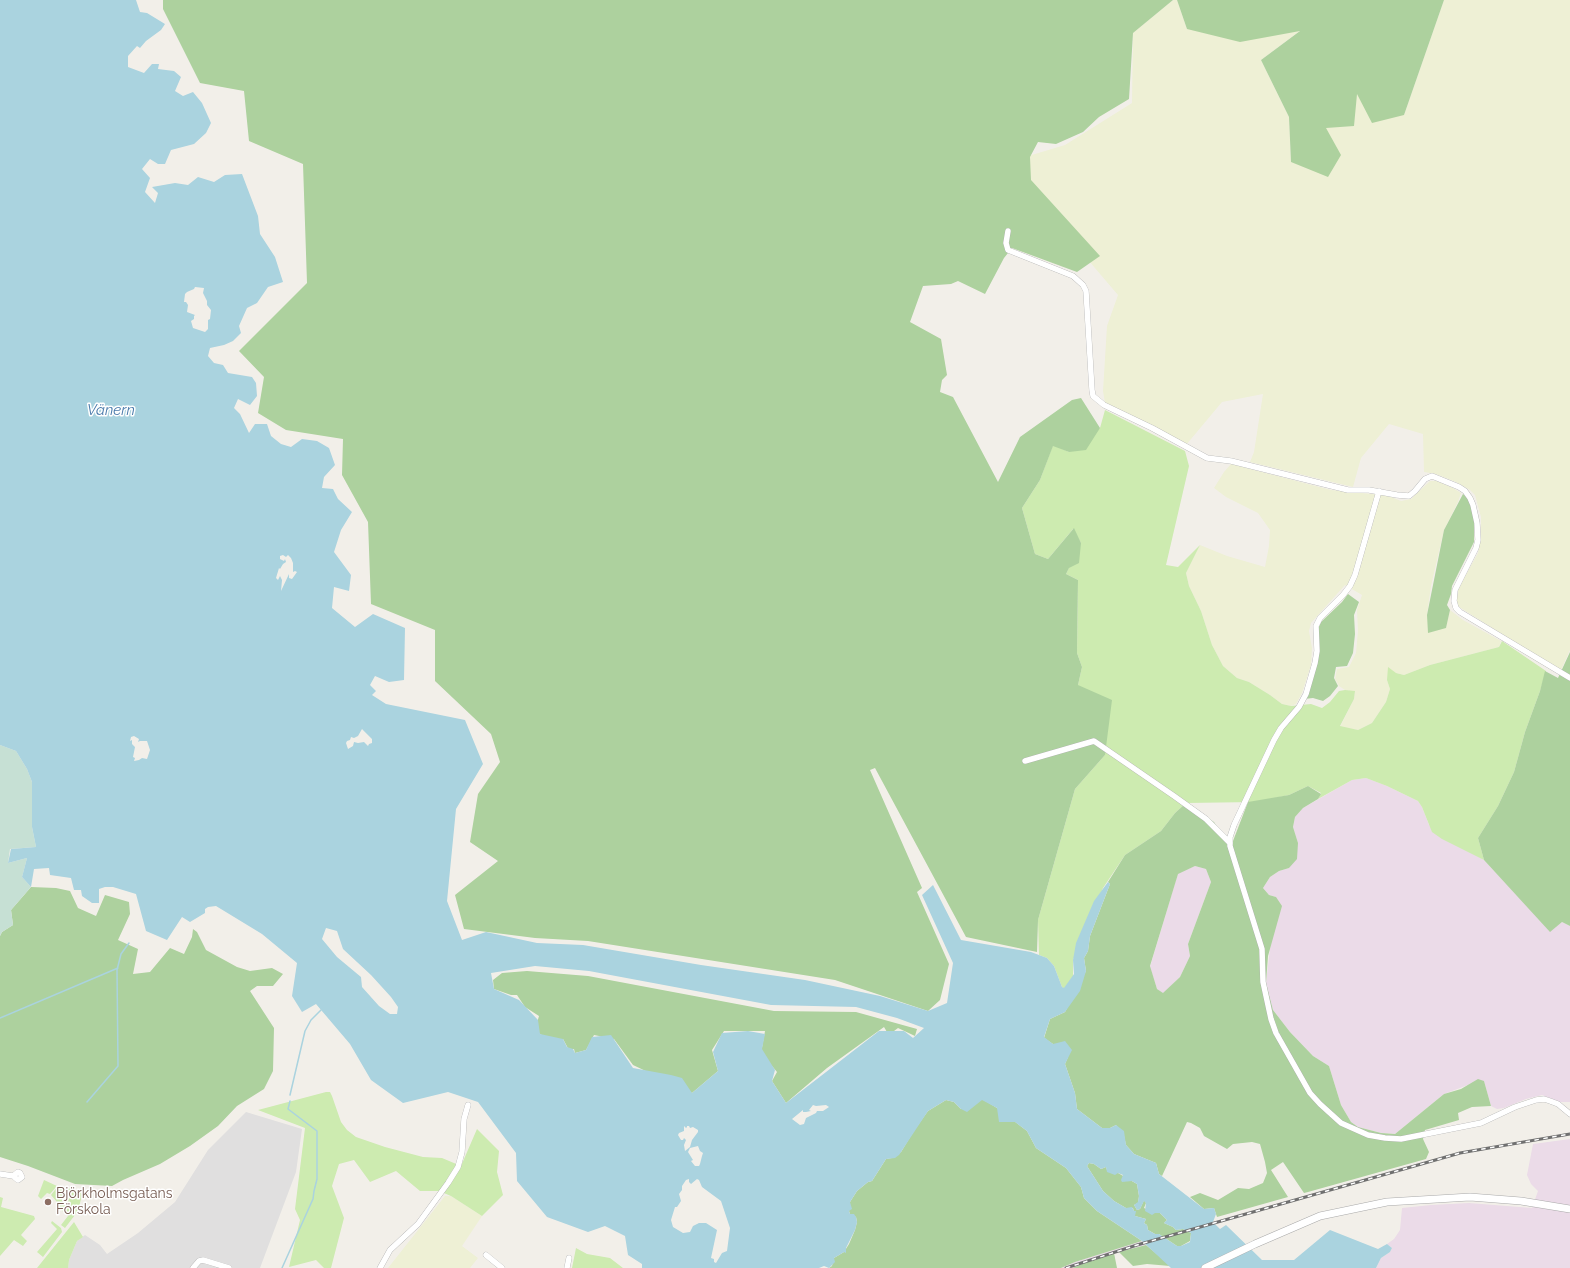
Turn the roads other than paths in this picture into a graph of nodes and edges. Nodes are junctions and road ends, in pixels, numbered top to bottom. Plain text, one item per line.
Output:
1 (1008, 231) dead end
2 (1379, 491) junction
3 (1570, 678) edge
4 (1025, 761) dead end
5 (1230, 843) junction
6 (468, 1105) dead end
7 (1570, 1114) edge
8 (0, 1174) edge
9 (13, 1176) dead end
10 (1570, 1209) edge
11 (486, 1255) dead end
12 (569, 1258) dead end
13 (193, 1268) edge
14 (229, 1268) edge
15 (380, 1268) edge
16 (502, 1268) edge
17 (567, 1268) edge
18 (1205, 1268) edge

1 - 2 street
2 - 3 street
2 - 5 street
4 - 5 street
5 - 7 street
6 - 15 street
8 - 9 street
10 - 18 street
11 - 16 street
12 - 17 street
13 - 14 street

